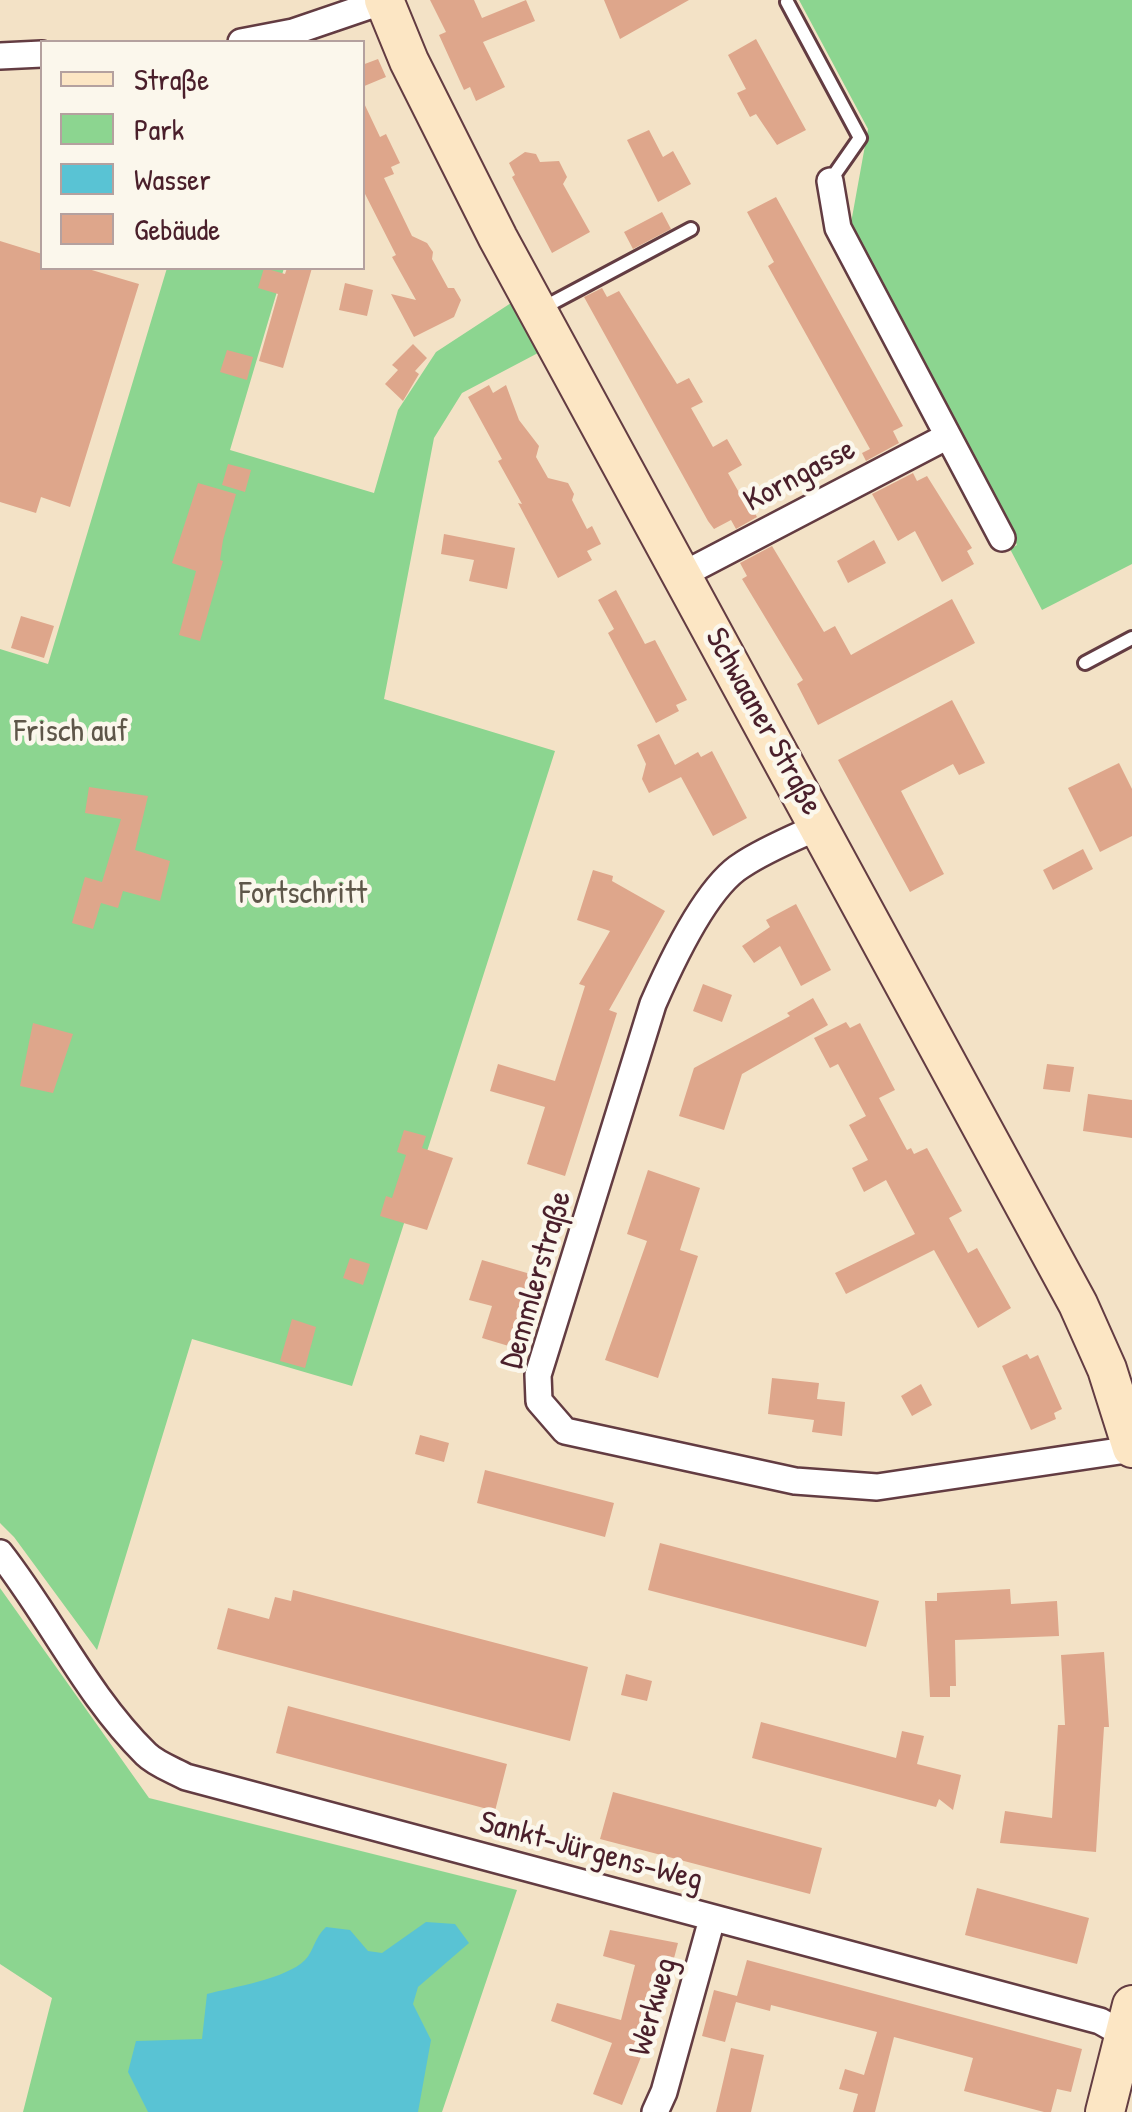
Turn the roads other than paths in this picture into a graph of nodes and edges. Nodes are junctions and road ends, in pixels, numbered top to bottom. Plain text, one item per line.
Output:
1 (384, 1) edge
2 (787, 2) edge
3 (251, 40) edge
4 (40, 54) edge
5 (0, 56) edge
6 (830, 181) joint
7 (691, 228) dead end
8 (538, 311) junction
9 (948, 436) junction
10 (1002, 538) dead end
11 (682, 574) junction
12 (1132, 638) edge
13 (1085, 662) dead end
14 (820, 826) junction
15 (1119, 1364) edge
16 (1132, 1449) edge
17 (0, 1554) edge
18 (712, 1918) junction
19 (1130, 2026) edge
20 (655, 2112) edge
21 (1105, 2112) edge

1 - 3 street
1 - 8 main road, Schwaaner Straße
2 - 6 lane
4 - 5 street
6 - 9 street
7 - 8 lane
8 - 11 main road, Schwaaner Straße
9 - 10 street
9 - 11 street, Korngasse
11 - 14 main road, Schwaaner Straße
12 - 13 lane
14 - 15 main road, Schwaaner Straße
14 - 16 street, Demmlerstraße
15 - 16 main road, Schwaaner Straße
17 - 18 street, Sankt-Jürgens-Weg
18 - 19 street, Sankt-Jürgens-Weg
18 - 20 street, Werkweg
19 - 21 main road

